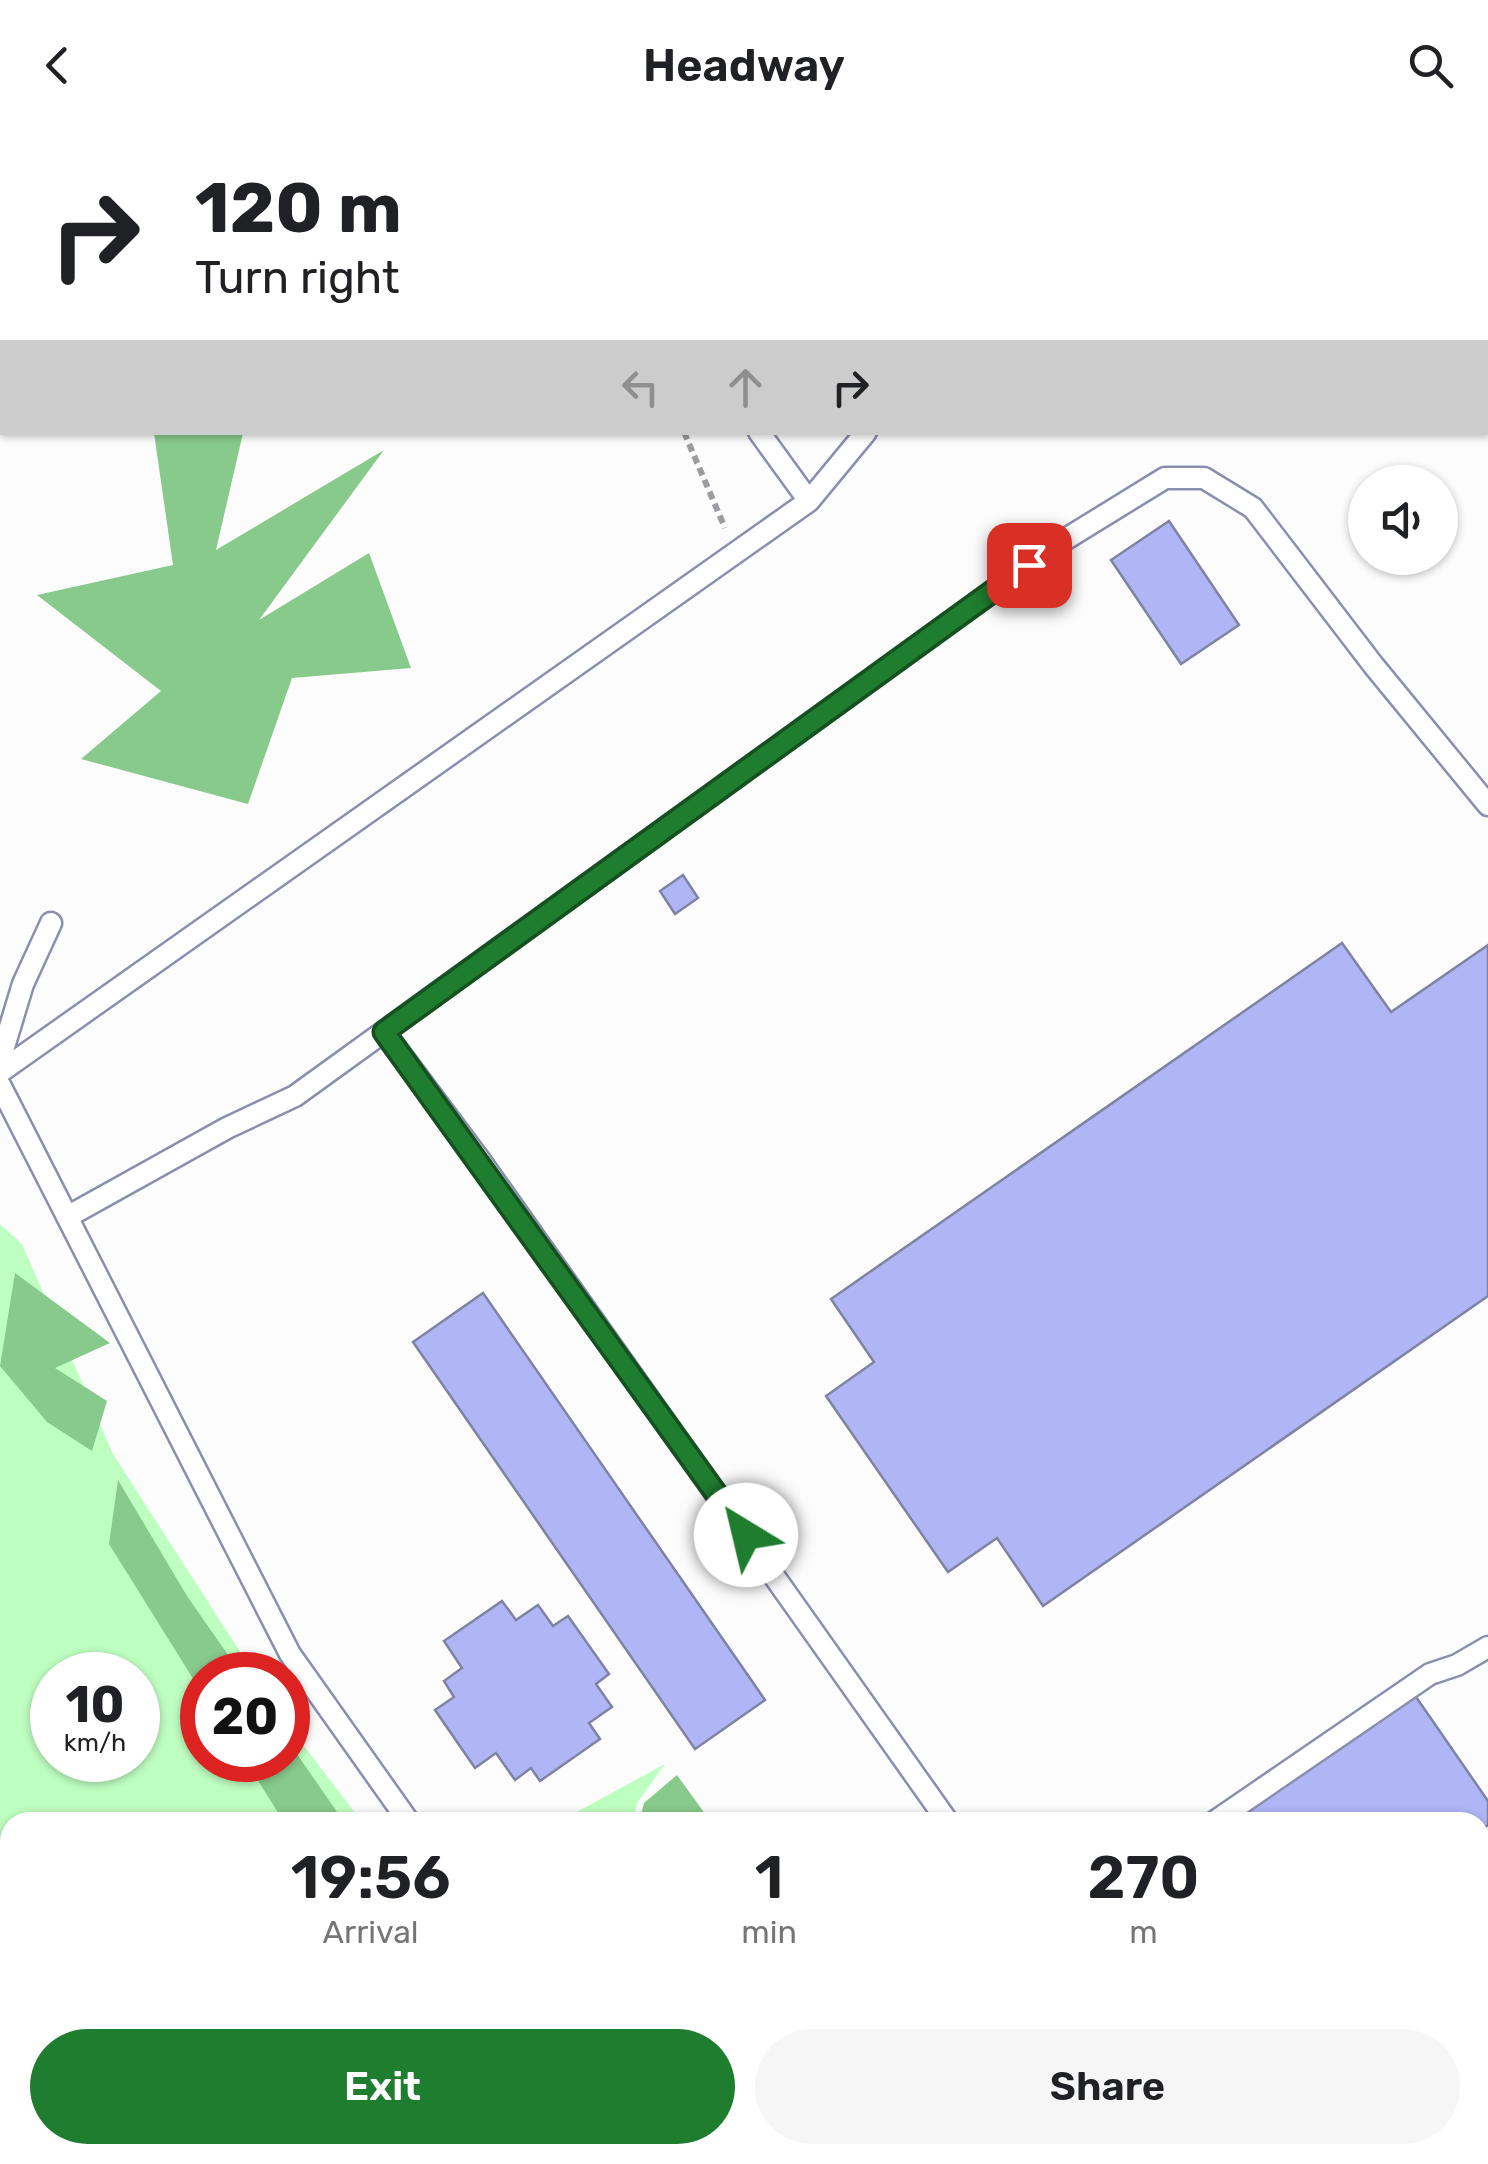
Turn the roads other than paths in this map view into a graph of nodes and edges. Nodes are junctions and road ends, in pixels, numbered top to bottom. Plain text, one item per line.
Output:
1 (760, 435) edge
2 (864, 435) edge
3 (809, 501) junction
4 (1488, 806) edge
5 (51, 923) dead end
6 (384, 1032) junction
7 (0, 1060) edge
8 (0, 1072) edge
9 (0, 1086) edge
10 (67, 1217) junction
11 (1488, 1647) edge
12 (403, 1812) edge
13 (941, 1812) edge
14 (1229, 1812) edge

1 - 3 lane
2 - 3 lane
3 - 8 lane
4 - 6 lane
5 - 7 lane
6 - 10 lane
6 - 13 lane
9 - 10 lane
10 - 12 lane
11 - 14 lane

